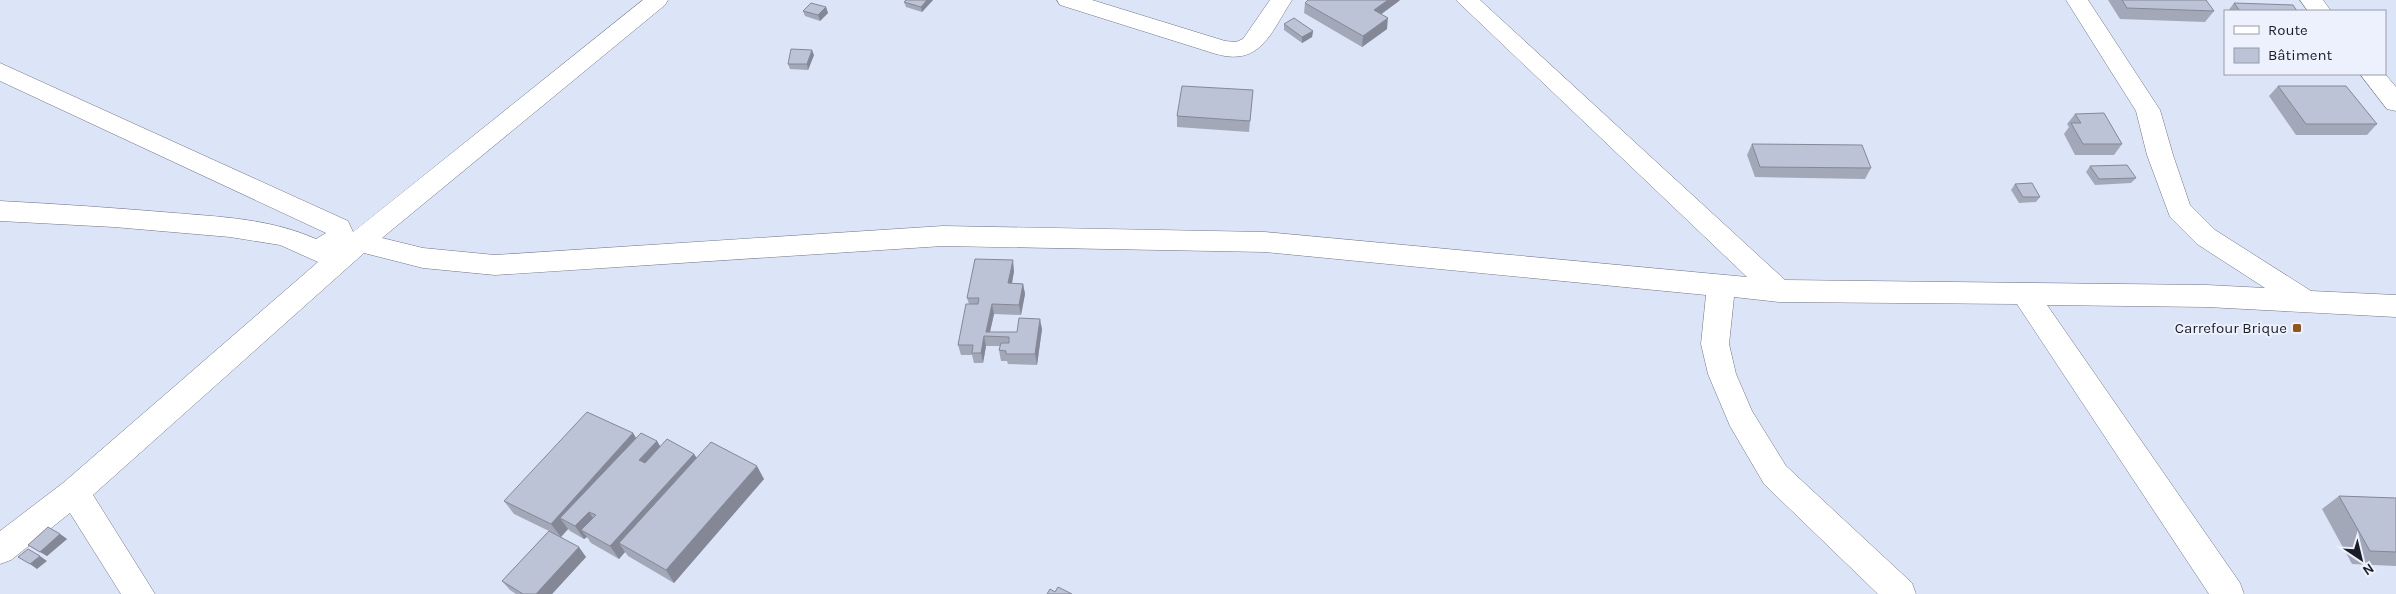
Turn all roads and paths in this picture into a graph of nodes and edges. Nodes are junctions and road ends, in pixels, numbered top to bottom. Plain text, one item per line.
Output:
1 (657, 0) edge
2 (1068, 0) edge
3 (1281, 0) edge
4 (1467, 0) edge
5 (2077, 0) edge
6 (2310, 0) edge
7 (2319, 10) edge
8 (0, 71) edge
9 (2373, 75) edge
10 (2396, 103) edge
11 (0, 210) edge
12 (338, 251) junction
13 (1720, 285) junction
14 (1780, 291) junction
15 (2025, 295) junction
16 (2305, 301) junction
17 (2396, 306) edge
18 (74, 492) junction
19 (0, 550) edge
20 (139, 594) edge
21 (1900, 594) edge
22 (2228, 594) edge

1 - 12 street
2 - 3 street
4 - 14 street
5 - 16 street
6 - 7 street
8 - 12 street
9 - 10 street
11 - 12 street
12 - 13 street
12 - 18 street
13 - 14 street
13 - 21 street
14 - 15 street
15 - 16 street
15 - 22 street
16 - 17 street
18 - 19 street
18 - 20 street

